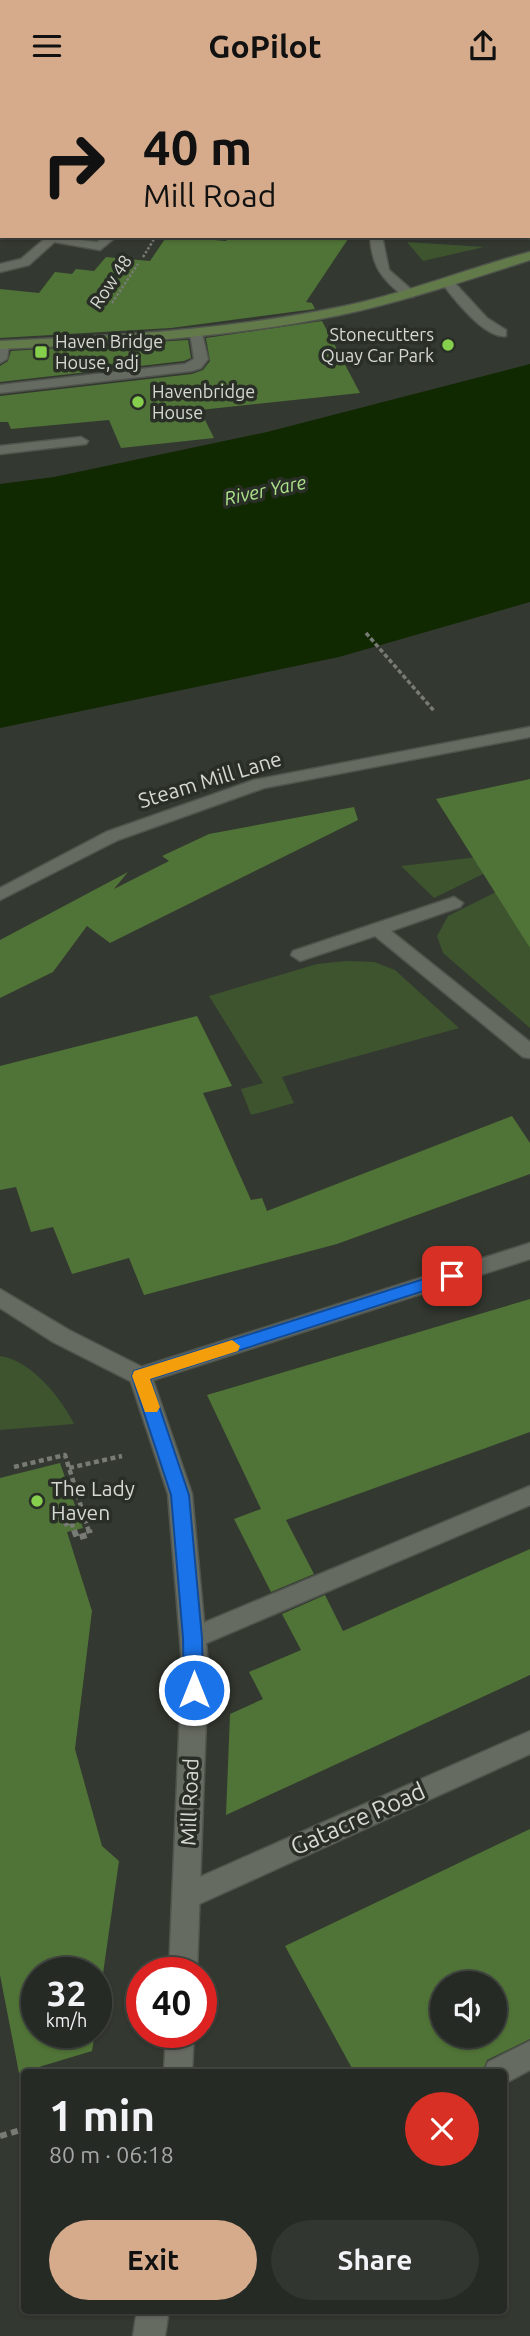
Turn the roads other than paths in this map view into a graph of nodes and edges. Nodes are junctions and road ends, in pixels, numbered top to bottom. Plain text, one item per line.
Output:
1 (53, 238) edge
2 (59, 238) edge
3 (109, 238) edge
4 (376, 238) edge
5 (530, 256) edge
6 (530, 266) edge
7 (0, 268) edge
8 (475, 274) junction
9 (448, 283) junction
10 (409, 294) junction
11 (196, 333) junction
12 (502, 333) dead end
13 (1, 350) edge
14 (0, 389) edge
15 (80, 441) dead end
16 (0, 450) edge
17 (530, 732) edge
18 (0, 895) edge
19 (454, 903) dead end
20 (378, 929) junction
21 (300, 955) dead end
22 (530, 1052) edge
23 (530, 1251) edge
24 (0, 1297) edge
25 (140, 1376) junction
26 (530, 1495) edge
27 (193, 1638) junction
28 (530, 1742) edge
29 (187, 1896) junction
30 (184, 1957) edge
31 (179, 2048) edge
32 (530, 2055) edge
33 (178, 2069) edge
34 (504, 2069) edge
35 (152, 2314) edge
36 (149, 2336) edge

1 - 7 street
2 - 3 street
4 - 10 street
5 - 8 main road
6 - 8 main road
8 - 9 main road
9 - 10 main road
9 - 12 street
10 - 11 main road
11 - 13 main road
11 - 14 street
15 - 16 street
17 - 18 street, Steam Mill Lane
19 - 20 street
20 - 21 street
20 - 22 street
23 - 25 street
24 - 25 street
25 - 27 street, Mill Road
26 - 27 street
27 - 29 street, Mill Road
28 - 29 street, Gatacre Road
29 - 30 street, Mill Road
31 - 33 street
32 - 34 street
35 - 36 street

